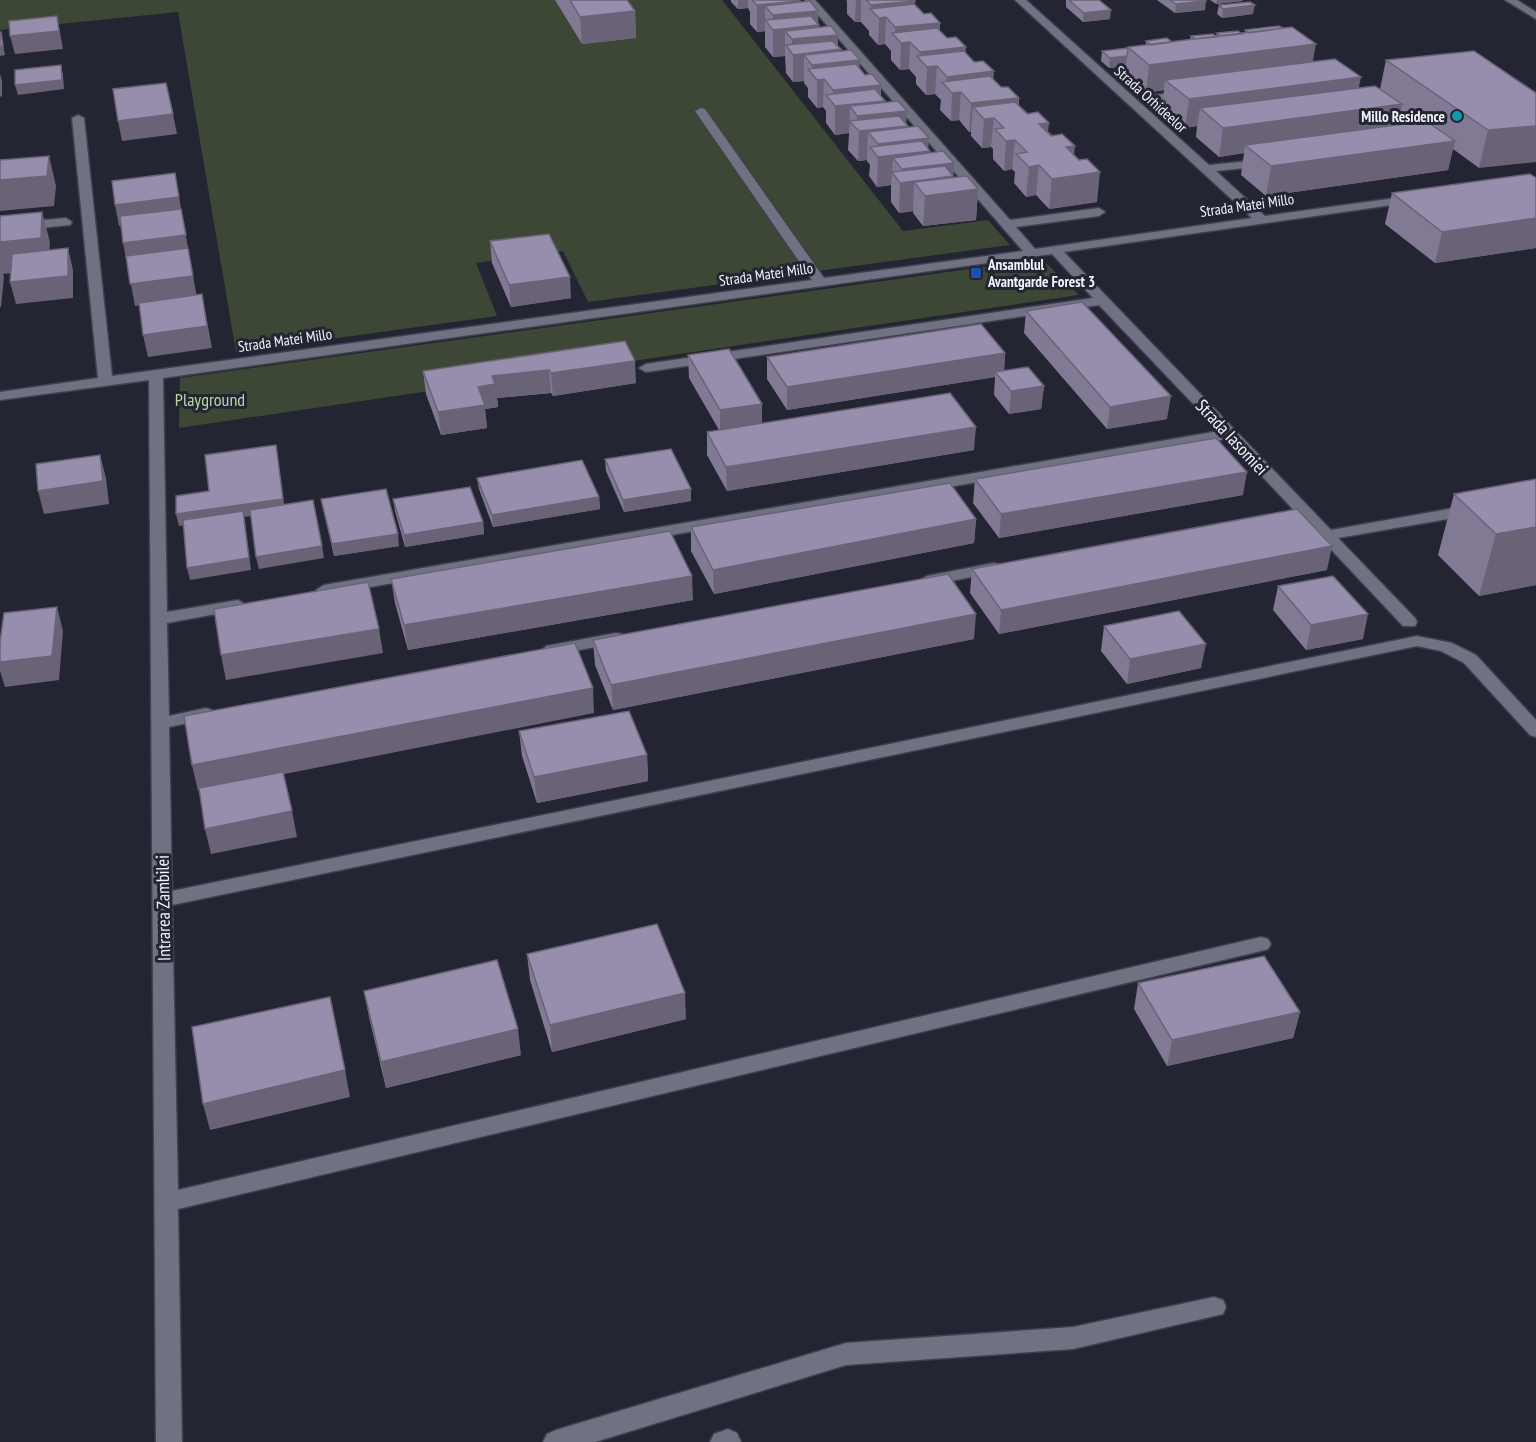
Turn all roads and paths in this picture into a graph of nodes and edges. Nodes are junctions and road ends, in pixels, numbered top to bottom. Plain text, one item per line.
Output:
1 (810, 0) edge
2 (1020, 0) edge
3 (1510, 0) edge
4 (1536, 16) edge
5 (1198, 93) edge
6 (1154, 98) dead end
7 (701, 111) dead end
8 (78, 118) dead end
9 (1275, 160) edge
10 (1206, 169) junction
11 (1422, 196) edge
12 (1099, 212) dead end
13 (1262, 220) junction
14 (66, 222) dead end
15 (1007, 224) junction
16 (0, 228) edge
17 (1055, 250) junction
18 (1032, 253) junction
19 (821, 283) junction
20 (1103, 300) junction
21 (646, 368) dead end
22 (156, 375) junction
23 (106, 382) junction
24 (0, 396) edge
25 (1230, 434) junction
26 (1486, 508) edge
27 (1302, 511) junction
28 (1279, 516) edge
29 (1325, 536) junction
30 (1008, 566) edge
31 (914, 583) edge
32 (311, 592) edge
33 (253, 602) edge
34 (159, 619) junction
35 (1409, 622) dead end
36 (632, 636) edge
37 (537, 653) edge
38 (220, 712) edge
39 (161, 723) junction
40 (1533, 724) edge
41 (163, 900) junction
42 (1261, 944) dead end
43 (166, 1202) junction
44 (1214, 1307) dead end
45 (169, 1442) edge
46 (556, 1442) edge

1 - 15 street
2 - 10 street, Strada Orhideelor
3 - 4 street
5 - 6 street
7 - 19 street
8 - 23 street
9 - 10 street
10 - 13 street, Strada Orhideelor
11 - 13 street, Strada Matei Millo
12 - 15 street
13 - 17 street, Strada Matei Millo
14 - 16 street
15 - 18 street
17 - 18 street, Strada Matei Millo
17 - 20 street, Strada Iasomiei
18 - 19 street, Strada Matei Millo
19 - 22 street, Strada Matei Millo
20 - 21 street
20 - 25 street, Strada Iasomiei
22 - 23 street, Strada Matei Millo
22 - 34 street, Intrarea Zambilei
23 - 24 street, Strada Matei Millo
25 - 27 street, Strada Iasomiei
25 - 32 street
26 - 29 street
27 - 28 street
27 - 29 street, Strada Iasomiei
29 - 35 street, Strada Iasomiei
30 - 31 street
33 - 34 street
34 - 39 street, Intrarea Zambilei
36 - 37 street
38 - 39 street
39 - 41 street, Intrarea Zambilei
40 - 41 street
41 - 43 street, Intrarea Zambilei
42 - 43 street
43 - 45 street, Intrarea Zambilei
44 - 46 street

